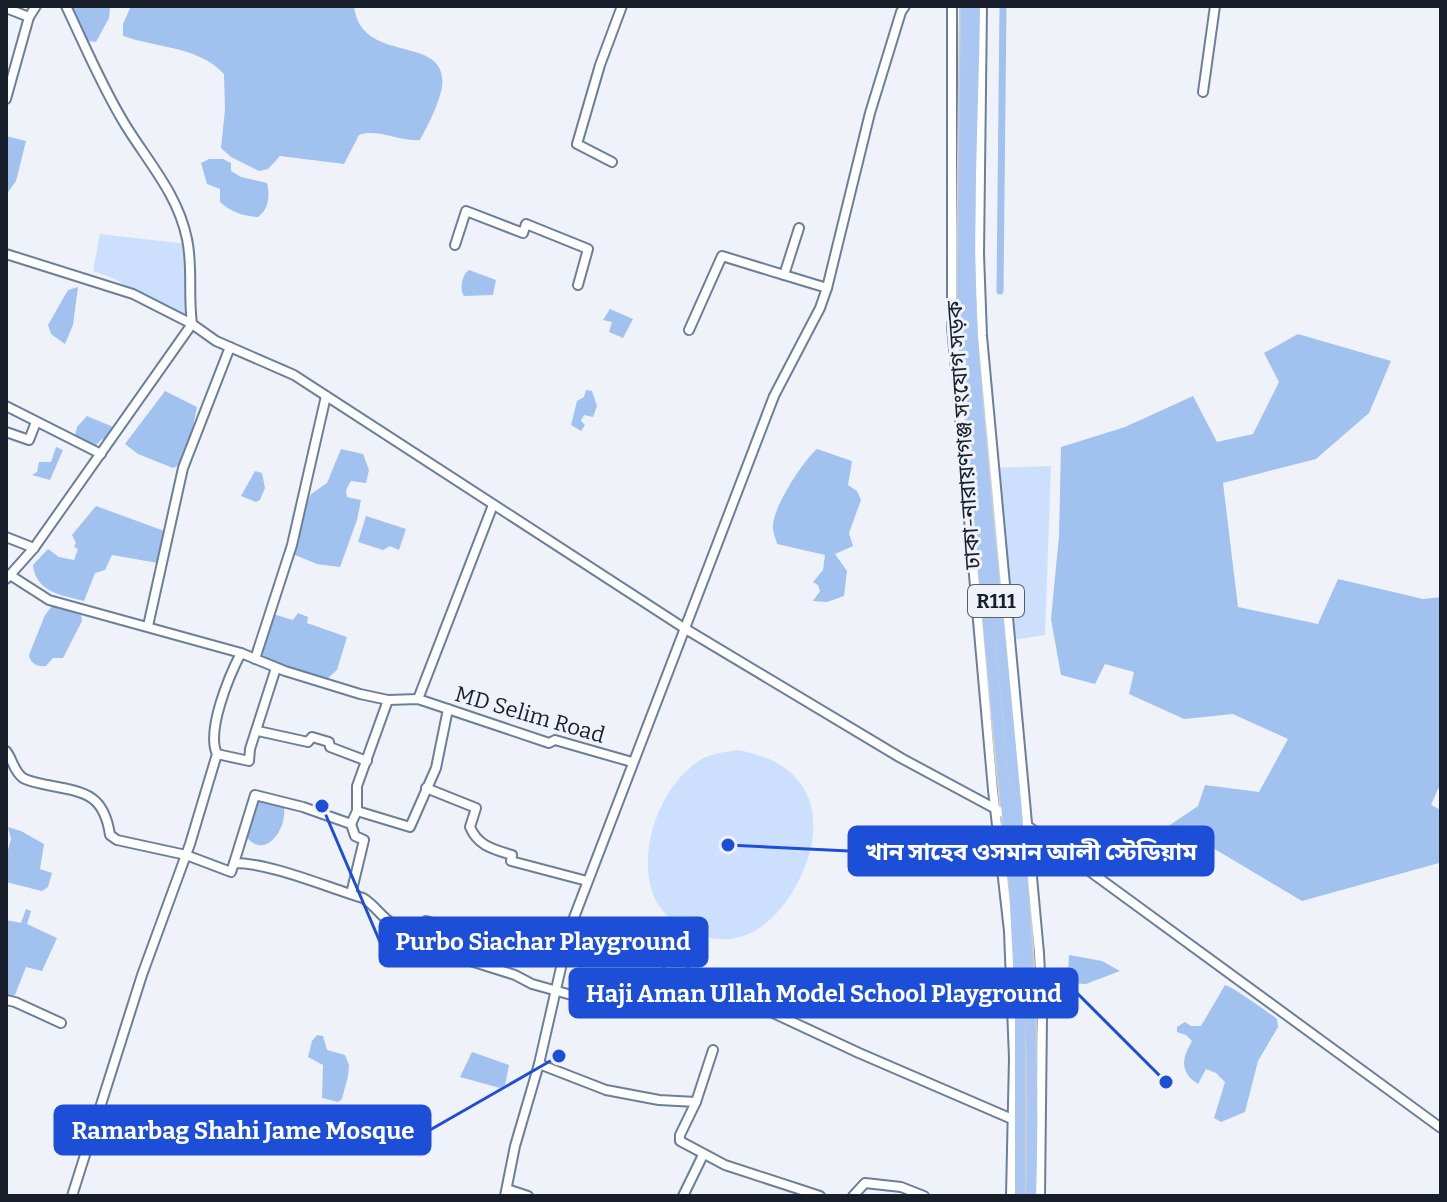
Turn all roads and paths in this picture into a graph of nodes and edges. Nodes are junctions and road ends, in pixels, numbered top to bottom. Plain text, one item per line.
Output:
1 (36, 6) edge
2 (66, 6) edge
3 (622, 6) edge
4 (905, 6) edge
5 (952, 6) edge
6 (966, 6) edge
7 (975, 6) edge
8 (982, 6) edge
9 (1215, 6) edge
10 (6, 8) edge
11 (29, 17) junction
12 (1203, 92) dead end
13 (6, 99) edge
14 (612, 162) dead end
15 (799, 228) dead end
16 (455, 245) dead end
17 (6, 254) edge
18 (784, 275) junction
19 (578, 285) dead end
20 (827, 288) junction
21 (192, 324) junction
22 (689, 330) dead end
23 (230, 347) junction
24 (326, 396) junction
25 (6, 406) edge
26 (36, 422) junction
27 (6, 432) edge
28 (101, 454) junction
29 (493, 505) junction
30 (6, 537) edge
31 (34, 548) junction
32 (8, 577) edge
33 (148, 626) junction
34 (684, 628) junction
35 (241, 653) junction
36 (255, 659) junction
37 (276, 668) junction
38 (418, 699) junction
39 (388, 700) junction
40 (448, 709) junction
41 (258, 731) junction
42 (6, 751) edge
43 (217, 754) junction
44 (367, 761) junction
45 (632, 762) junction
46 (426, 788) junction
47 (995, 809) junction
48 (357, 811) junction
49 (1007, 815) junction
50 (351, 824) junction
51 (1022, 824) junction
52 (186, 855) junction
53 (234, 863) junction
54 (587, 881) junction
55 (351, 894) junction
56 (570, 928) junction
57 (556, 991) junction
58 (6, 1000) edge
59 (593, 1001) dead end
60 (61, 1023) dead end
61 (713, 1050) dead end
62 (539, 1064) junction
63 (696, 1102) junction
64 (1012, 1119) junction
65 (1441, 1128) edge
66 (703, 1155) junction
67 (506, 1193) edge
68 (72, 1196) edge
69 (528, 1196) edge
70 (683, 1196) edge
71 (820, 1196) edge
72 (853, 1196) edge
73 (924, 1196) edge
74 (1011, 1196) edge
75 (1020, 1196) edge
76 (1031, 1196) edge
77 (1040, 1196) edge

1 - 11 street
2 - 21 street
3 - 14 street
4 - 20 street
5 - 47 street
6 - 49 main road, ঢাকা-নারায়ণগঞ্জ সংযোগ সড়ক / R111
7 - 51 main road, ঢাকা-নারায়ণগঞ্জ সংযোগ সড়ক / R111
8 - 51 street
9 - 12 street
10 - 11 street
11 - 13 street
15 - 18 street
16 - 19 street
17 - 21 street
18 - 20 street
18 - 22 street
20 - 34 street
21 - 23 street
21 - 28 street
23 - 24 street
23 - 33 street
24 - 29 street
24 - 36 street
25 - 26 street
26 - 27 street
26 - 28 street
28 - 31 street
29 - 34 street
29 - 38 street
30 - 31 street
31 - 32 street
32 - 33 street
33 - 35 street
34 - 45 street
34 - 47 street
35 - 36 street
35 - 43 street
36 - 37 street
37 - 39 street
37 - 41 street
38 - 39 street
38 - 40 street, MD Selim Road
39 - 44 street
40 - 45 street, MD Selim Road
40 - 46 street
41 - 43 street
41 - 44 street
42 - 52 street
43 - 52 street
44 - 48 street
45 - 54 street
46 - 48 street
46 - 54 street
47 - 49 street
47 - 64 street
48 - 50 street
49 - 75 main road, ঢাকা-নারায়ণগঞ্জ সংযোগ সড়ক / R111
50 - 53 street
50 - 55 street
51 - 65 street
51 - 76 main road, ঢাকা-নারায়ণগঞ্জ সংযোগ সড়ক / R111
51 - 77 street
52 - 53 street
52 - 68 street
53 - 55 street
54 - 56 street
55 - 57 street
56 - 57 street
56 - 64 street
57 - 59 street
57 - 62 street
58 - 60 street
61 - 63 street
62 - 63 street
62 - 67 street
63 - 66 street
64 - 74 street
66 - 70 street
66 - 71 street
67 - 69 street
72 - 73 street

